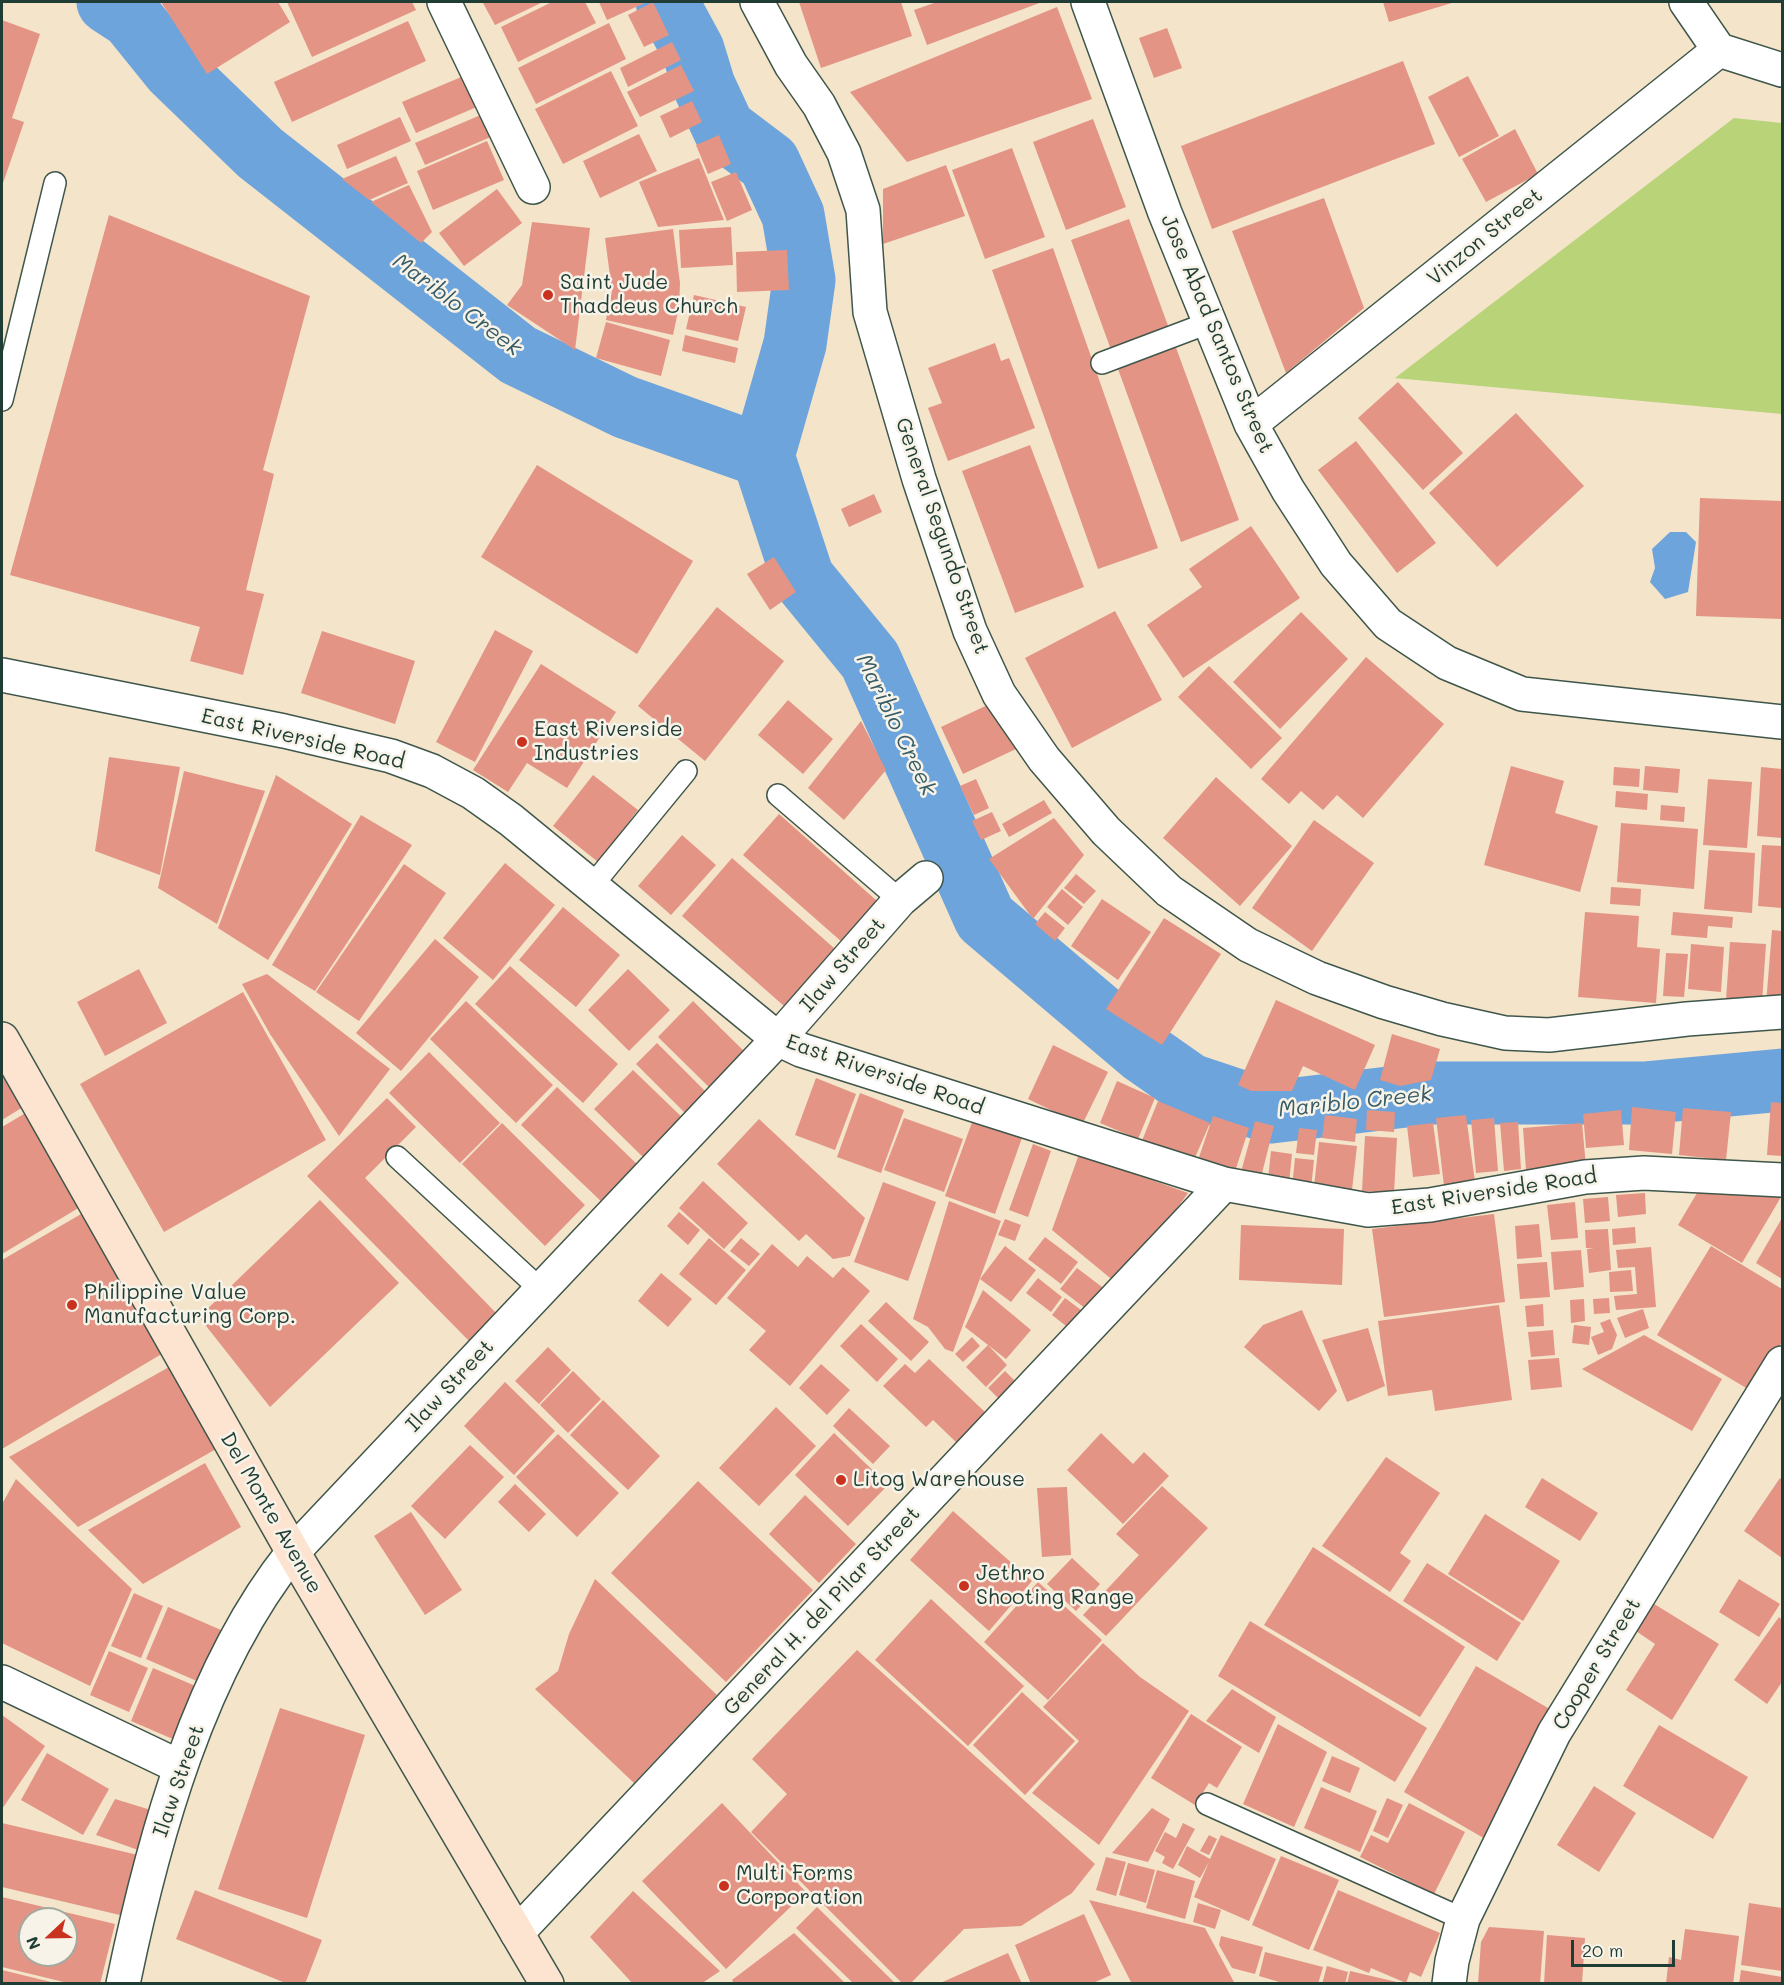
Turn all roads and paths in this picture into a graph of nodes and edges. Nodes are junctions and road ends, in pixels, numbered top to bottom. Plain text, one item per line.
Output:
1 (444, 2) edge
2 (757, 2) edge
3 (1088, 2) edge
4 (1686, 2) edge
5 (1719, 50) junction
6 (1782, 70) edge
7 (55, 183) dead end
8 (533, 187) dead end
9 (1208, 323) junction
10 (1102, 363) dead end
11 (2, 400) edge
12 (1251, 424) junction
13 (2, 675) edge
14 (1782, 722) edge
15 (686, 771) dead end
16 (778, 795) dead end
17 (926, 878) dead end
18 (591, 887) junction
19 (900, 900) junction
20 (1782, 1012) edge
21 (2, 1039) edge
22 (778, 1039) junction
23 (396, 1157) dead end
24 (1782, 1180) edge
25 (1224, 1184) junction
26 (540, 1290) junction
27 (1782, 1363) edge
28 (293, 1552) junction
29 (2, 1682) edge
30 (180, 1767) junction
31 (1207, 1804) dead end
32 (1463, 1919) junction
33 (517, 1933) junction
34 (123, 1983) edge
35 (547, 1983) edge
36 (1449, 1983) edge

1 - 8 street
2 - 20 street, General Segundo Street
3 - 9 street, Jose Abad Santos Street
4 - 5 street
5 - 6 street
5 - 12 street, Vinzon Street
7 - 11 lane
9 - 10 lane
9 - 12 street, Jose Abad Santos Street
12 - 14 street, Jose Abad Santos Street
13 - 18 street, East Riverside Road
15 - 18 lane
16 - 19 lane
17 - 19 street, Ilaw Street
18 - 22 street, East Riverside Road
19 - 22 street, Ilaw Street
21 - 28 main road, Del Monte Avenue
22 - 25 street, East Riverside Road
22 - 26 street, Ilaw Street
23 - 26 lane
24 - 25 street, East Riverside Road
25 - 33 street, General H. del Pilar Street
26 - 28 street, Ilaw Street
27 - 32 street, Cooper Street
28 - 30 street, Ilaw Street
28 - 33 main road, Del Monte Avenue
29 - 30 street
30 - 34 street, Ilaw Street
31 - 32 lane
32 - 36 street, Cooper Street
33 - 35 main road, Del Monte Avenue

